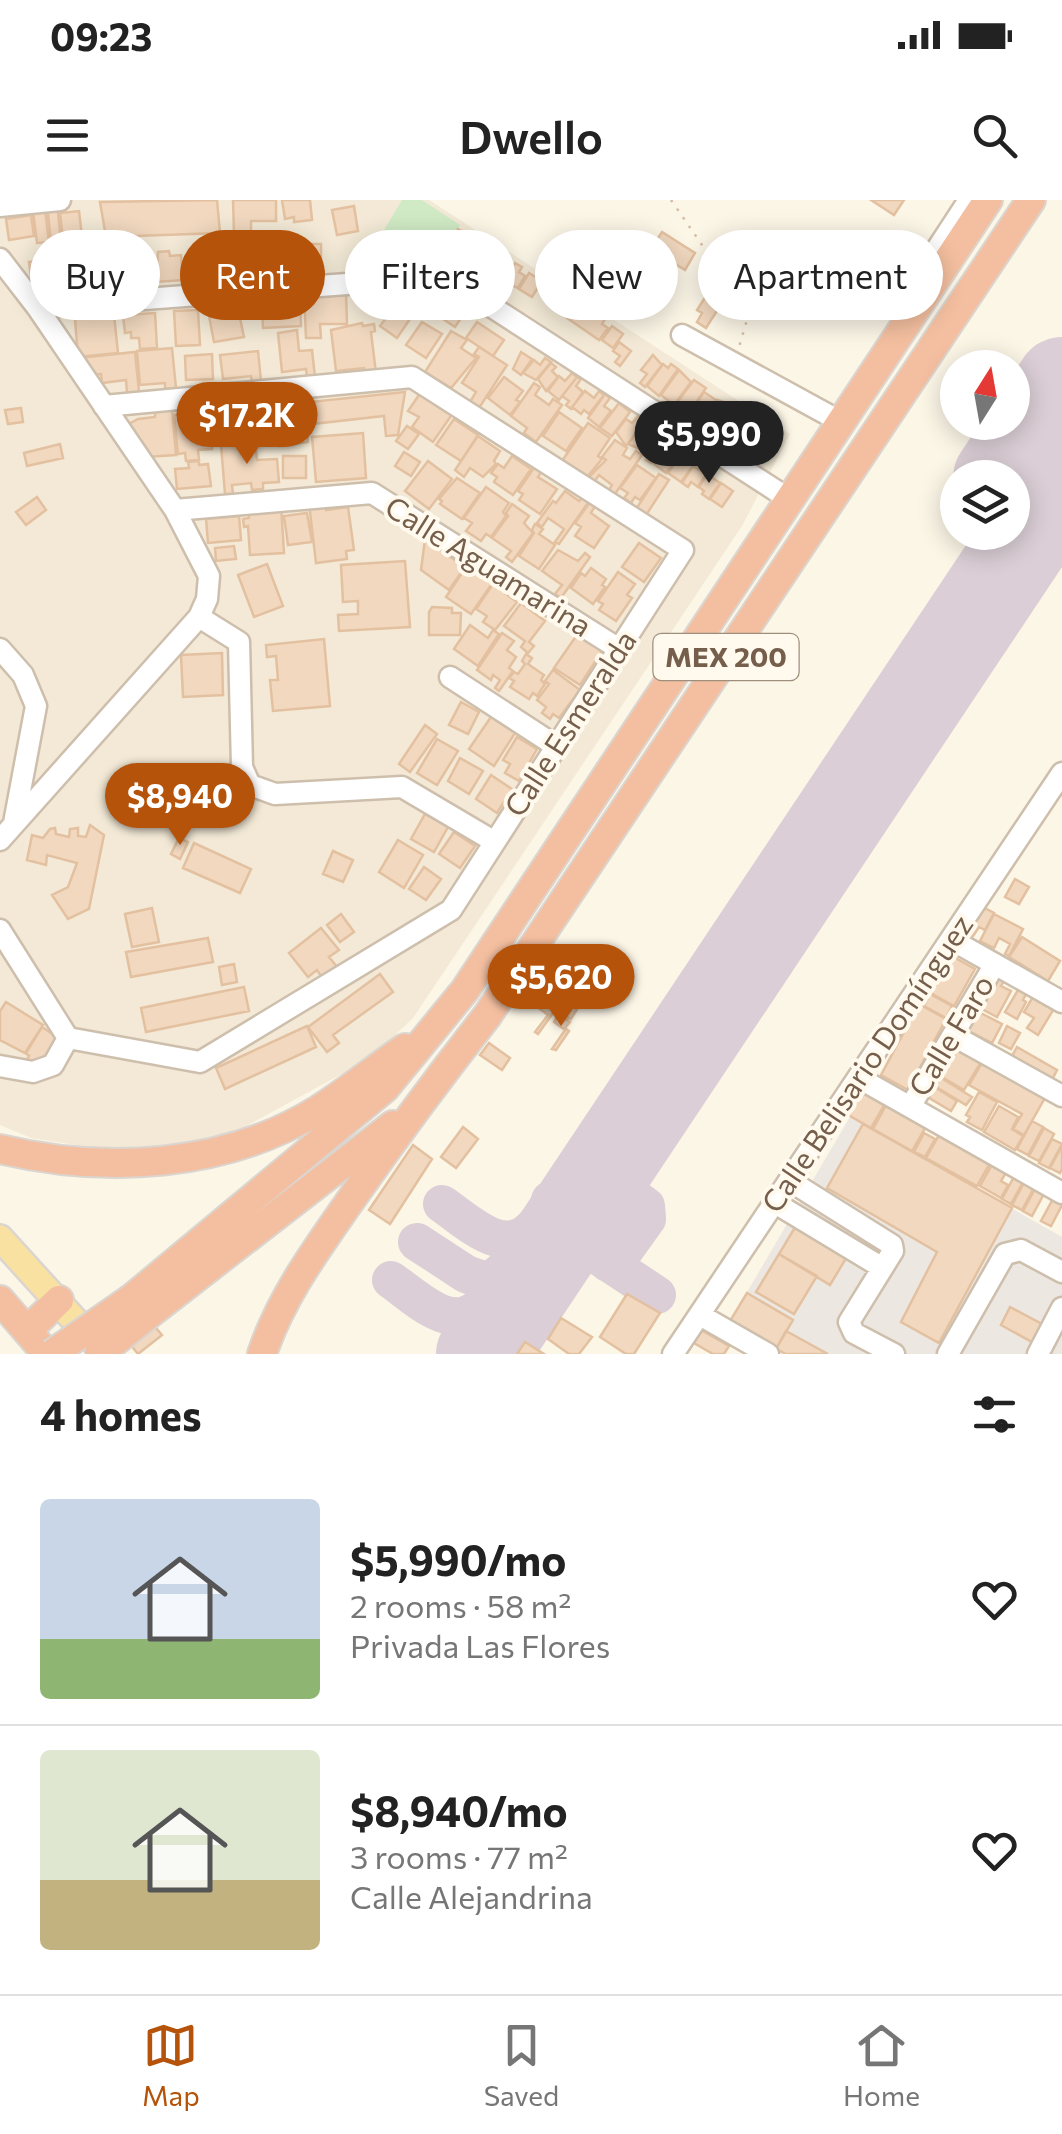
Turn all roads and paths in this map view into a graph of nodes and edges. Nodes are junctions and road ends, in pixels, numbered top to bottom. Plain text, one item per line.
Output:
1 (60, 200) edge
2 (670, 200) edge
3 (969, 200) edge
4 (988, 200) edge
5 (1030, 200) edge
6 (0, 206) edge
7 (0, 259) edge
8 (345, 284) edge
9 (30, 298) edge
10 (160, 298) edge
11 (46, 320) edge
12 (513, 320) edge
13 (904, 329) junction
14 (682, 335) dead end
15 (932, 349) junction
16 (734, 364) junction
17 (104, 406) junction
18 (842, 423) junction
19 (792, 500) junction
20 (176, 510) junction
21 (199, 616) junction
22 (0, 649) edge
23 (619, 650) junction
24 (450, 677) dead end
25 (556, 746) junction
26 (1062, 773) edge
27 (10, 779) edge
28 (7, 832) edge
29 (495, 842) junction
30 (0, 930) edge
31 (952, 940) junction
32 (994, 964) junction
33 (1062, 1002) edge
34 (434, 1026) junction
35 (954, 1036) junction
36 (68, 1038) junction
37 (0, 1066) edge
38 (859, 1078) junction
39 (1062, 1096) edge
40 (910, 1107) junction
41 (414, 1109) junction
42 (0, 1149) edge
43 (790, 1181) junction
44 (1062, 1193) edge
45 (775, 1203) junction
46 (0, 1238) edge
47 (881, 1267) junction
48 (1062, 1272) edge
49 (0, 1300) edge
50 (59, 1300) junction
51 (140, 1306) junction
52 (1062, 1308) edge
53 (700, 1314) junction
54 (27, 1331) junction
55 (50, 1354) edge
56 (102, 1354) edge
57 (262, 1354) edge
58 (673, 1354) edge
59 (768, 1354) edge
60 (894, 1354) edge
61 (948, 1354) edge
62 (1038, 1354) edge

1 - 6 street
2 - 16 path
3 - 13 street
4 - 13 highway, MEX 200
5 - 15 highway, MEX 200
7 - 9 street
8 - 10 street
11 - 17 street
12 - 19 street
13 - 15 highway
13 - 18 highway, MEX 200
14 - 16 street
15 - 41 highway, MEX 200
16 - 18 street
17 - 20 street
17 - 23 street, Calle Esmeralda
18 - 19 highway, MEX 200
19 - 34 highway, MEX 200
20 - 21 street
20 - 23 street, Calle Aguamarina
21 - 28 street
21 - 29 street
22 - 27 street
23 - 25 street, Calle Esmeralda
24 - 25 street
25 - 29 street, Calle Esmeralda
26 - 31 street, Calle Belisario Domínguez
27 - 28 street
29 - 36 street, Calle Esmeralda
30 - 36 street
31 - 32 street
31 - 38 street, Calle Belisario Domínguez
32 - 33 street
32 - 35 street, Calle Faro
34 - 42 highway, MEX 200
34 - 51 highway, MEX 200
35 - 39 street
35 - 40 street, Calle Faro
36 - 37 street
38 - 40 street
38 - 43 street, Calle Belisario Domínguez
40 - 44 street
41 - 51 highway
41 - 57 highway, MEX 200
43 - 45 street, Calle Belisario Domínguez
43 - 47 street
45 - 47 street
45 - 53 street, Calle Belisario Domínguez
46 - 50 main road
47 - 60 street
48 - 61 street
49 - 54 highway, MEX 200
50 - 54 highway
50 - 56 main road
51 - 55 highway, MEX 200, bridge
51 - 56 highway, bridge
52 - 62 street
53 - 58 street, Calle Belisario Domínguez
53 - 59 street
54 - 55 highway, MEX 200

